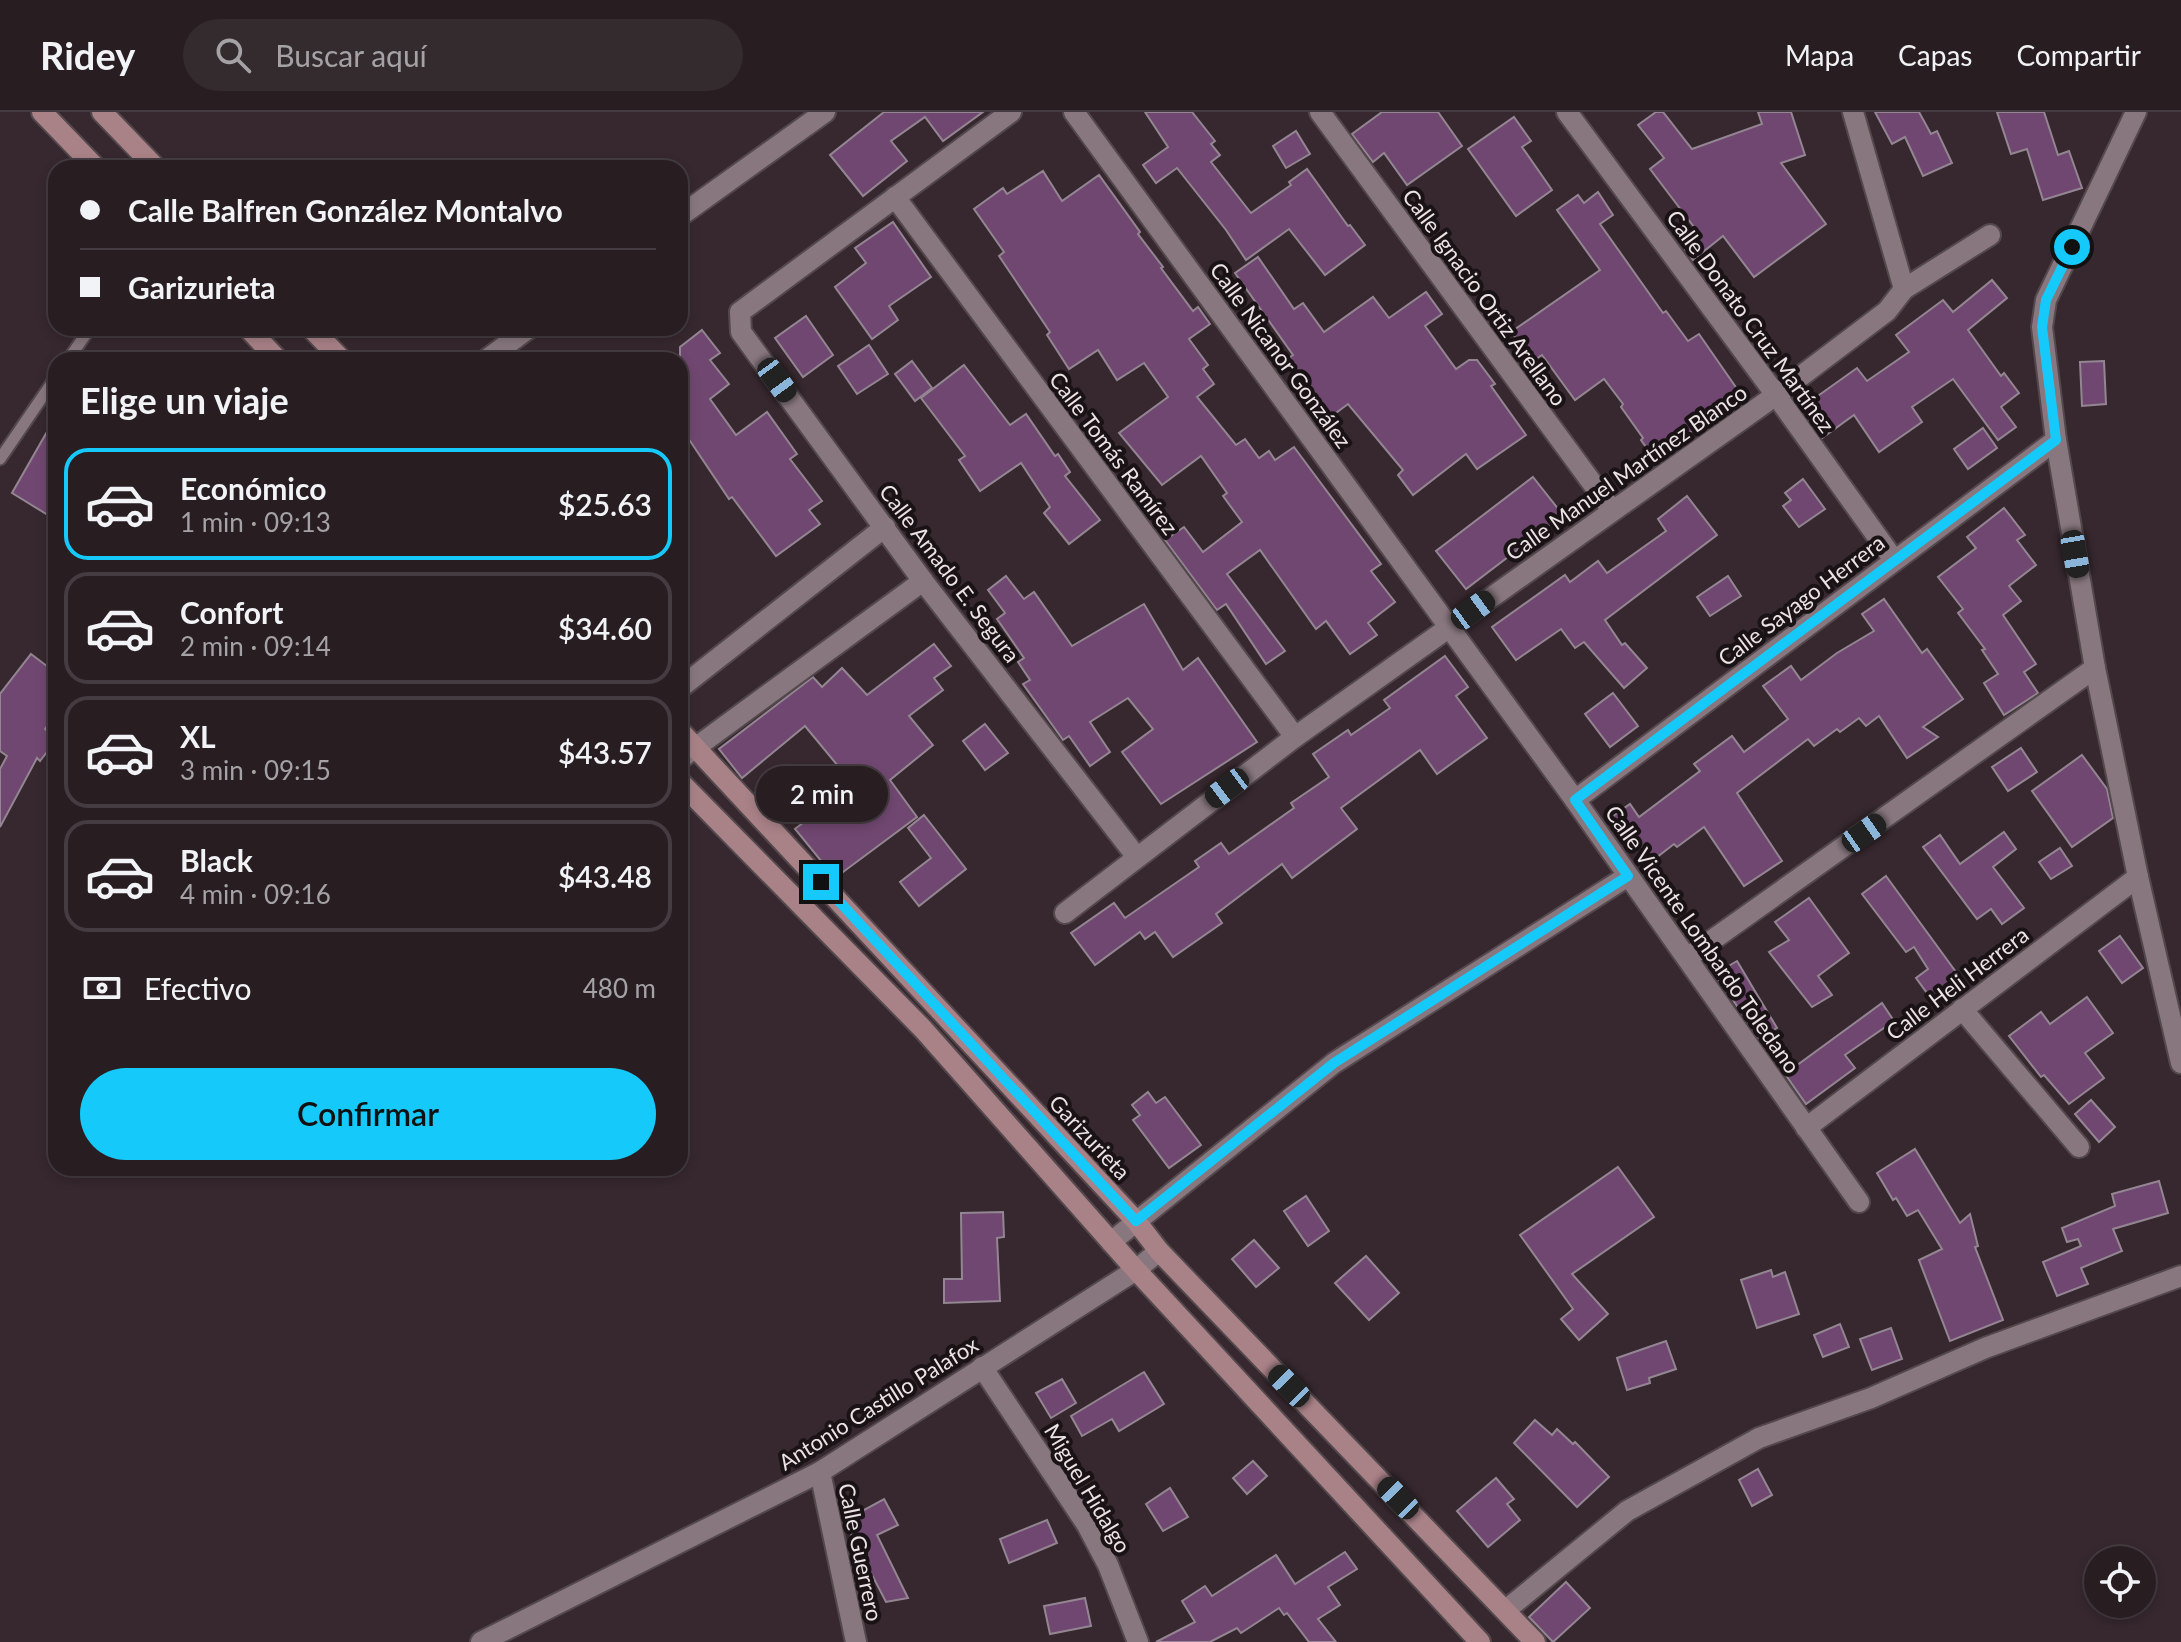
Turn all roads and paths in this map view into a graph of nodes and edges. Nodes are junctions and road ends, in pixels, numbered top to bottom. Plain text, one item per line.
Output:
1 (42, 112) edge
2 (102, 112) edge
3 (825, 112) edge
4 (1011, 112) edge
5 (1074, 112) edge
6 (1320, 112) edge
7 (1567, 112) edge
8 (1853, 112) edge
9 (2136, 112) edge
10 (88, 160) edge
11 (148, 160) edge
12 (895, 197) junction
13 (688, 210) edge
14 (1990, 235) dead end
15 (1904, 289) junction
16 (256, 336) edge
17 (319, 336) edge
18 (518, 336) edge
19 (270, 352) edge
20 (334, 352) edge
21 (497, 352) edge
22 (48, 389) edge
23 (1776, 395) junction
24 (2056, 440) junction
25 (0, 459) edge
26 (1612, 510) junction
27 (885, 527) junction
28 (1894, 560) junction
29 (923, 581) junction
30 (1450, 627) junction
31 (2095, 668) junction
32 (688, 682) edge
33 (1295, 737) junction
34 (688, 753) edge
35 (688, 790) edge
36 (1575, 800) junction
37 (1136, 856) junction
38 (1628, 876) junction
39 (2138, 877) junction
40 (1065, 913) dead end
41 (1687, 958) junction
42 (1962, 1009) junction
43 (2181, 1063) edge
44 (1806, 1128) junction
45 (2079, 1147) dead end
46 (1859, 1202) dead end
47 (1136, 1221) junction
48 (1111, 1242) junction
49 (1159, 1251) junction
50 (1136, 1270) junction
51 (2181, 1276) edge
52 (982, 1367) junction
53 (820, 1472) junction
54 (1506, 1610) junction
55 (481, 1642) edge
56 (856, 1642) edge
57 (1138, 1642) edge
58 (1480, 1642) edge
59 (1535, 1642) edge

1 - 10 main road
2 - 11 main road
3 - 13 street
4 - 12 street
5 - 30 street, Calle Nicanor González
6 - 26 street, Calle Ignacio Ortiz Arellano
7 - 23 street, Calle Donato Cruz Martínez
8 - 15 street
9 - 24 street
12 - 27 street, Calle Amado E. Segura
12 - 33 street, Calle Tomás Ramírez
14 - 15 street, Calle Manuel Martínez Blanco
15 - 23 street, Calle Manuel Martínez Blanco
16 - 19 main road
17 - 20 main road
18 - 21 street
22 - 25 lane
23 - 26 street, Calle Manuel Martínez Blanco
23 - 28 street, Calle Donato Cruz Martínez
24 - 28 street, Calle Sayago Herrera
24 - 31 street
26 - 30 street, Calle Manuel Martínez Blanco
27 - 29 street, Calle Amado E. Segura
27 - 32 street
28 - 36 street, Calle Sayago Herrera
29 - 34 street
29 - 37 street, Calle Amado E. Segura
30 - 33 street, Calle Manuel Martínez Blanco
30 - 36 street, Calle Vicente Lombardo Toledano
31 - 39 street
31 - 41 street
33 - 37 street, Calle Manuel Martínez Blanco
34 - 47 main road, Garizurieta
35 - 48 main road
36 - 38 street, Calle Vicente Lombardo Toledano
37 - 40 street, Calle Manuel Martínez Blanco
38 - 41 street, Calle Vicente Lombardo Toledano
38 - 47 street
39 - 42 street, Calle Heli Herrera
39 - 43 street
41 - 44 street, Calle Vicente Lombardo Toledano
42 - 44 street, Calle Heli Herrera
42 - 45 street
44 - 46 street, Calle Vicente Lombardo Toledano
47 - 48 street
47 - 49 main road, Garizurieta
48 - 50 main road
49 - 50 street, Antonio Castillo Palafox
49 - 54 main road, Garizurieta
50 - 52 street, Antonio Castillo Palafox
50 - 58 main road
51 - 54 street
52 - 53 street, Antonio Castillo Palafox
52 - 57 street, Miguel Hidalgo
53 - 55 street, Antonio Castillo Palafox
53 - 56 street, Calle Guerrero
54 - 59 main road, Garizurieta

